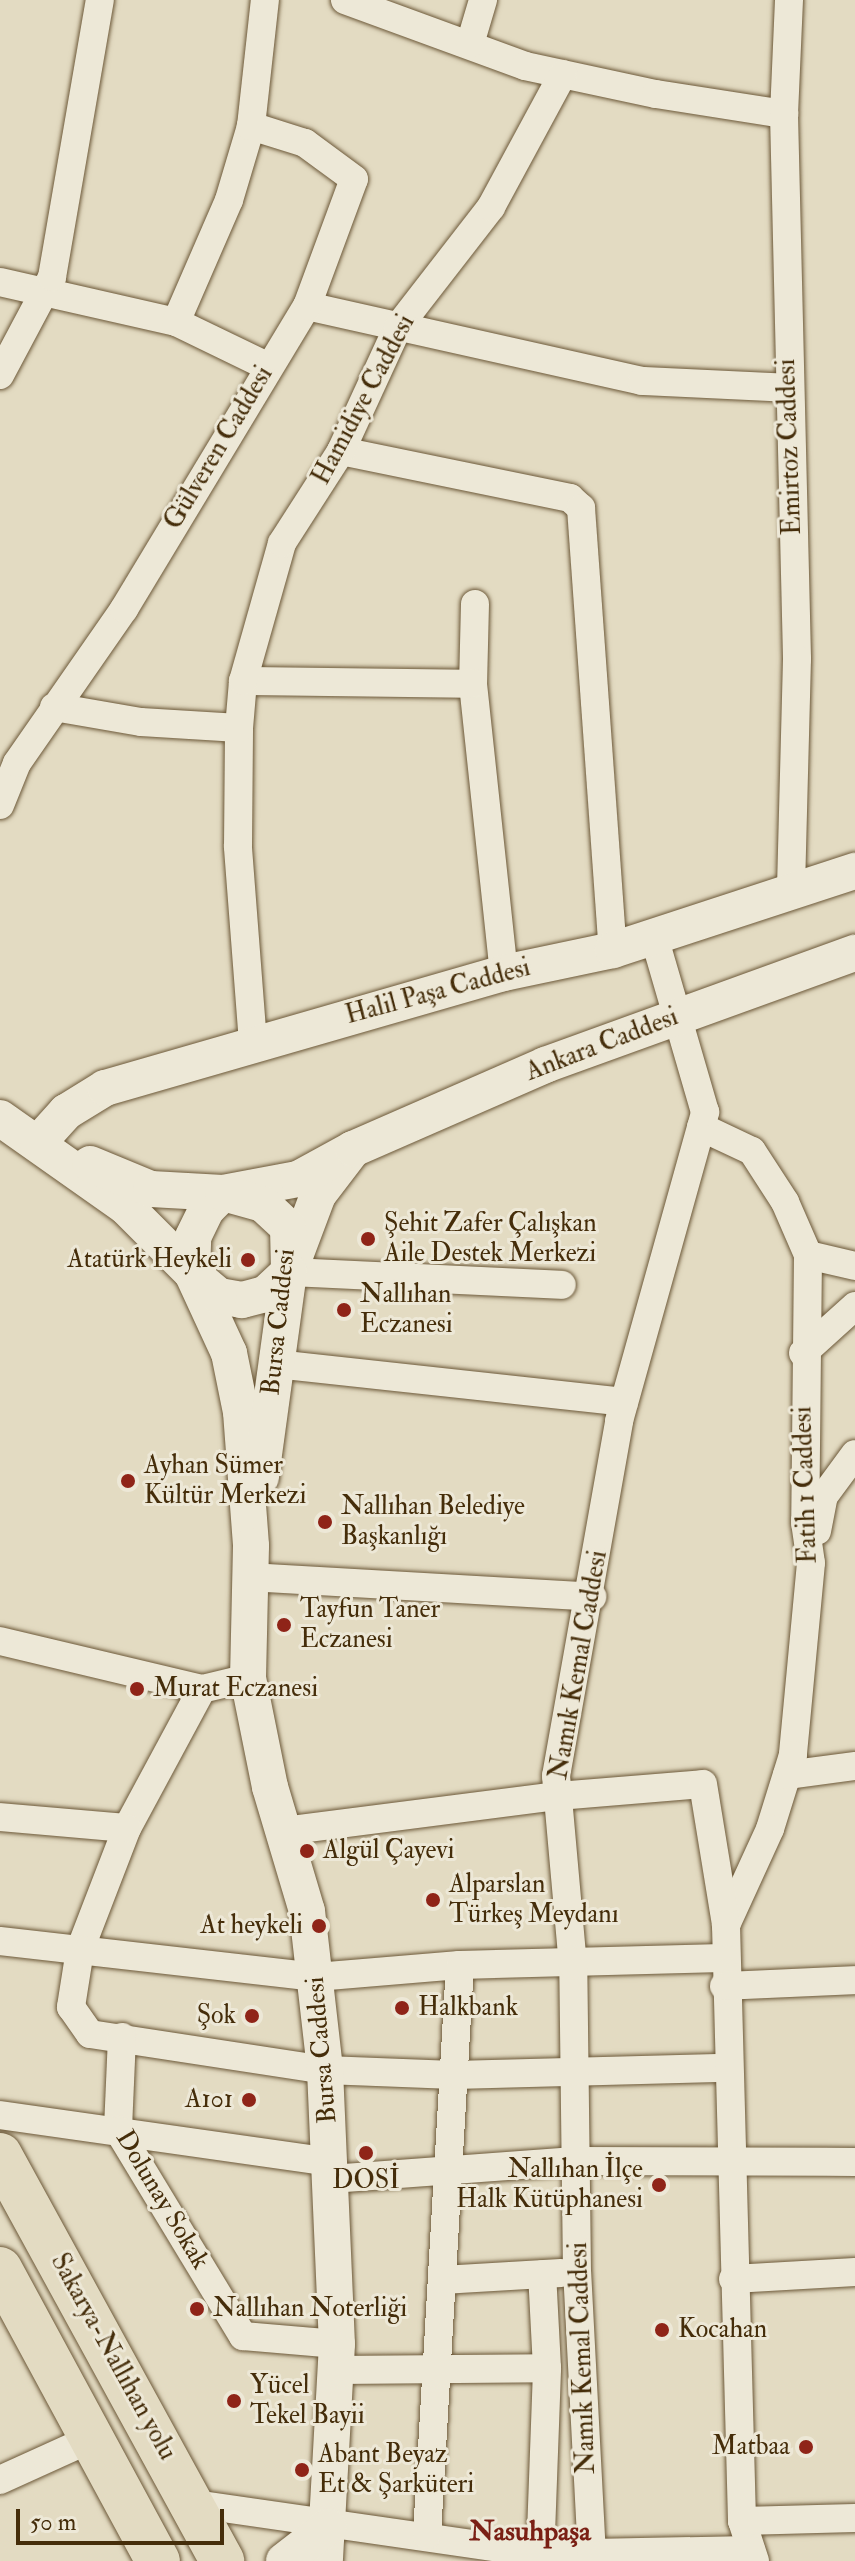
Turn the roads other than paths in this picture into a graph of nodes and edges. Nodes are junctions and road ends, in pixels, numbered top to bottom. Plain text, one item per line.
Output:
1 (100, 0) edge
2 (265, 0) edge
3 (345, 0) edge
4 (483, 0) edge
5 (789, 0) edge
6 (470, 44) junction
7 (563, 74) junction
8 (784, 114) junction
9 (251, 126) junction
10 (0, 282) edge
11 (47, 293) junction
12 (307, 306) junction
13 (176, 322) junction
14 (398, 327) junction
15 (269, 367) junction
16 (0, 375) edge
17 (788, 388) junction
18 (341, 451) junction
19 (475, 604) dead end
20 (243, 681) junction
21 (473, 684) junction
22 (54, 707) junction
23 (239, 728) junction
24 (0, 805) edge
25 (855, 871) edge
26 (791, 894) junction
27 (654, 937) junction
28 (613, 950) junction
29 (855, 953) edge
30 (504, 973) junction
31 (680, 1014) junction
32 (253, 1043) junction
33 (0, 1118) edge
34 (701, 1127) junction
35 (38, 1143) junction
36 (353, 1149) junction
37 (223, 1193) junction
38 (808, 1255) junction
39 (855, 1266) edge
40 (289, 1272) junction
41 (192, 1273) junction
42 (562, 1285) dead end
43 (855, 1306) edge
44 (803, 1353) junction
45 (276, 1364) junction
46 (624, 1402) junction
47 (855, 1454) edge
48 (251, 1562) junction
49 (811, 1563) junction
50 (592, 1597) junction
51 (0, 1641) edge
52 (248, 1678) junction
53 (202, 1689) junction
54 (855, 1766) edge
55 (787, 1775) junction
56 (558, 1796) junction
57 (0, 1817) edge
58 (127, 1828) junction
59 (284, 1831) junction
60 (726, 1925) junction
61 (0, 1941) edge
62 (80, 1950) junction
63 (460, 1965) junction
64 (573, 1966) junction
65 (723, 1972) junction
66 (316, 1977) junction
67 (855, 1980) edge
68 (122, 2037) junction
69 (727, 2068) junction
70 (325, 2070) junction
71 (574, 2072) junction
72 (454, 2075) junction
73 (0, 2115) edge
74 (118, 2130) junction
75 (0, 2155) edge
76 (732, 2160) junction
77 (578, 2161) junction
78 (855, 2162) edge
79 (332, 2171) junction
80 (446, 2172) junction
81 (0, 2269) edge
82 (577, 2272) junction
83 (855, 2272) edge
84 (542, 2274) junction
85 (733, 2279) junction
86 (442, 2280) junction
87 (336, 2357) junction
88 (547, 2368) junction
89 (439, 2372) junction
90 (95, 2437) junction
91 (0, 2480) edge
92 (195, 2504) junction
93 (855, 2518) edge
94 (742, 2521) junction
95 (427, 2535) junction
96 (326, 2544) edge
97 (592, 2556) junction
98 (753, 2556) edge
99 (540, 2557) edge
100 (651, 2558) edge
101 (158, 2561) edge
102 (222, 2561) edge
103 (284, 2561) edge

1 - 11 street
2 - 9 street
3 - 6 street
4 - 6 street
5 - 8 street, Emirtoz Caddesi
6 - 7 street
7 - 8 street
7 - 14 street, Hamidiye Caddesi
8 - 17 street, Emirtoz Caddesi
9 - 12 street, Gülveren Caddesi
9 - 13 street
10 - 11 street
11 - 13 street
11 - 16 street
12 - 14 street
12 - 15 street, Gülveren Caddesi
13 - 15 street
14 - 17 street
14 - 18 street, Hamidiye Caddesi
15 - 22 street, Gülveren Caddesi
17 - 26 street, Emirtoz Caddesi
18 - 20 street, Hamidiye Caddesi
18 - 28 street
19 - 21 street
20 - 21 street
20 - 23 street, Hamidiye Caddesi
21 - 30 street
22 - 23 street
22 - 24 street, Gülveren Caddesi
23 - 32 street, Hamidiye Caddesi
25 - 26 street, Halil Paşa Caddesi
26 - 27 street, Halil Paşa Caddesi
27 - 28 street, Halil Paşa Caddesi
27 - 31 street, Namık Kemal Caddesi
28 - 30 street, Halil Paşa Caddesi
29 - 31 street, Ankara Caddesi
30 - 32 street, Halil Paşa Caddesi
31 - 34 street, Namık Kemal Caddesi
31 - 36 street, Ankara Caddesi
32 - 35 street, Halil Paşa Caddesi
33 - 35 street
34 - 38 street, Fatih 1 Caddesi
34 - 46 street, Namık Kemal Caddesi
35 - 37 street, Bursa Caddesi
35 - 41 street, Bursa Caddesi
36 - 37 street, Ankara Caddesi
36 - 40 street, Ankara Caddesi
37 - 40 street, Bursa Caddesi
37 - 41 street
38 - 39 street
38 - 44 street, Fatih 1 Caddesi
40 - 41 street
40 - 42 street
40 - 45 street, Bursa Caddesi
41 - 48 street, Bursa Caddesi
43 - 44 street
44 - 49 street, Fatih 1 Caddesi
45 - 46 street
45 - 48 street, Bursa Caddesi
46 - 50 street, Namık Kemal Caddesi
47 - 49 street
48 - 50 street
48 - 52 street, Bursa Caddesi
49 - 55 street, Fatih 1 Caddesi
50 - 56 street, Namık Kemal Caddesi
51 - 53 street
52 - 53 street
52 - 59 street, Bursa Caddesi
53 - 58 street
54 - 55 street
55 - 60 street, Fatih 1 Caddesi
56 - 59 street
56 - 60 street
56 - 64 street, Namık Kemal Caddesi
57 - 58 street
58 - 62 street
59 - 66 street, Bursa Caddesi
60 - 65 street
61 - 62 street
62 - 66 street
62 - 68 street
63 - 64 street
63 - 66 street
63 - 72 street
64 - 65 street
64 - 71 street, Namık Kemal Caddesi
65 - 67 street
65 - 69 street
66 - 70 street, Bursa Caddesi
68 - 70 street
68 - 74 street, Dolunay Sokak
69 - 71 street
69 - 76 street
70 - 72 street
70 - 79 street, Bursa Caddesi
71 - 72 street
71 - 77 street, Namık Kemal Caddesi
72 - 80 street
73 - 74 street
74 - 79 street
74 - 87 street, Dolunay Sokak
75 - 92 main road, Sakarya-Nallıhan yolu
76 - 77 street
76 - 78 street
76 - 85 street
77 - 80 street
77 - 82 street, Namık Kemal Caddesi
79 - 80 street
79 - 87 street, Bursa Caddesi
80 - 86 street
81 - 90 main road, Sakarya-Nallıhan yolu
82 - 84 street
82 - 97 street, Namık Kemal Caddesi
83 - 85 street
84 - 86 street
84 - 88 street
85 - 94 street
86 - 89 street
87 - 89 street
87 - 96 street, Bursa Caddesi
88 - 89 street
88 - 99 street
89 - 95 street
90 - 91 street
90 - 101 main road, Sakarya-Nallıhan yolu
92 - 96 street
92 - 102 main road, Sakarya-Nallıhan yolu
93 - 94 street
94 - 98 street
95 - 96 street
95 - 99 street
96 - 103 street
97 - 99 street
97 - 100 street
98 - 100 street

